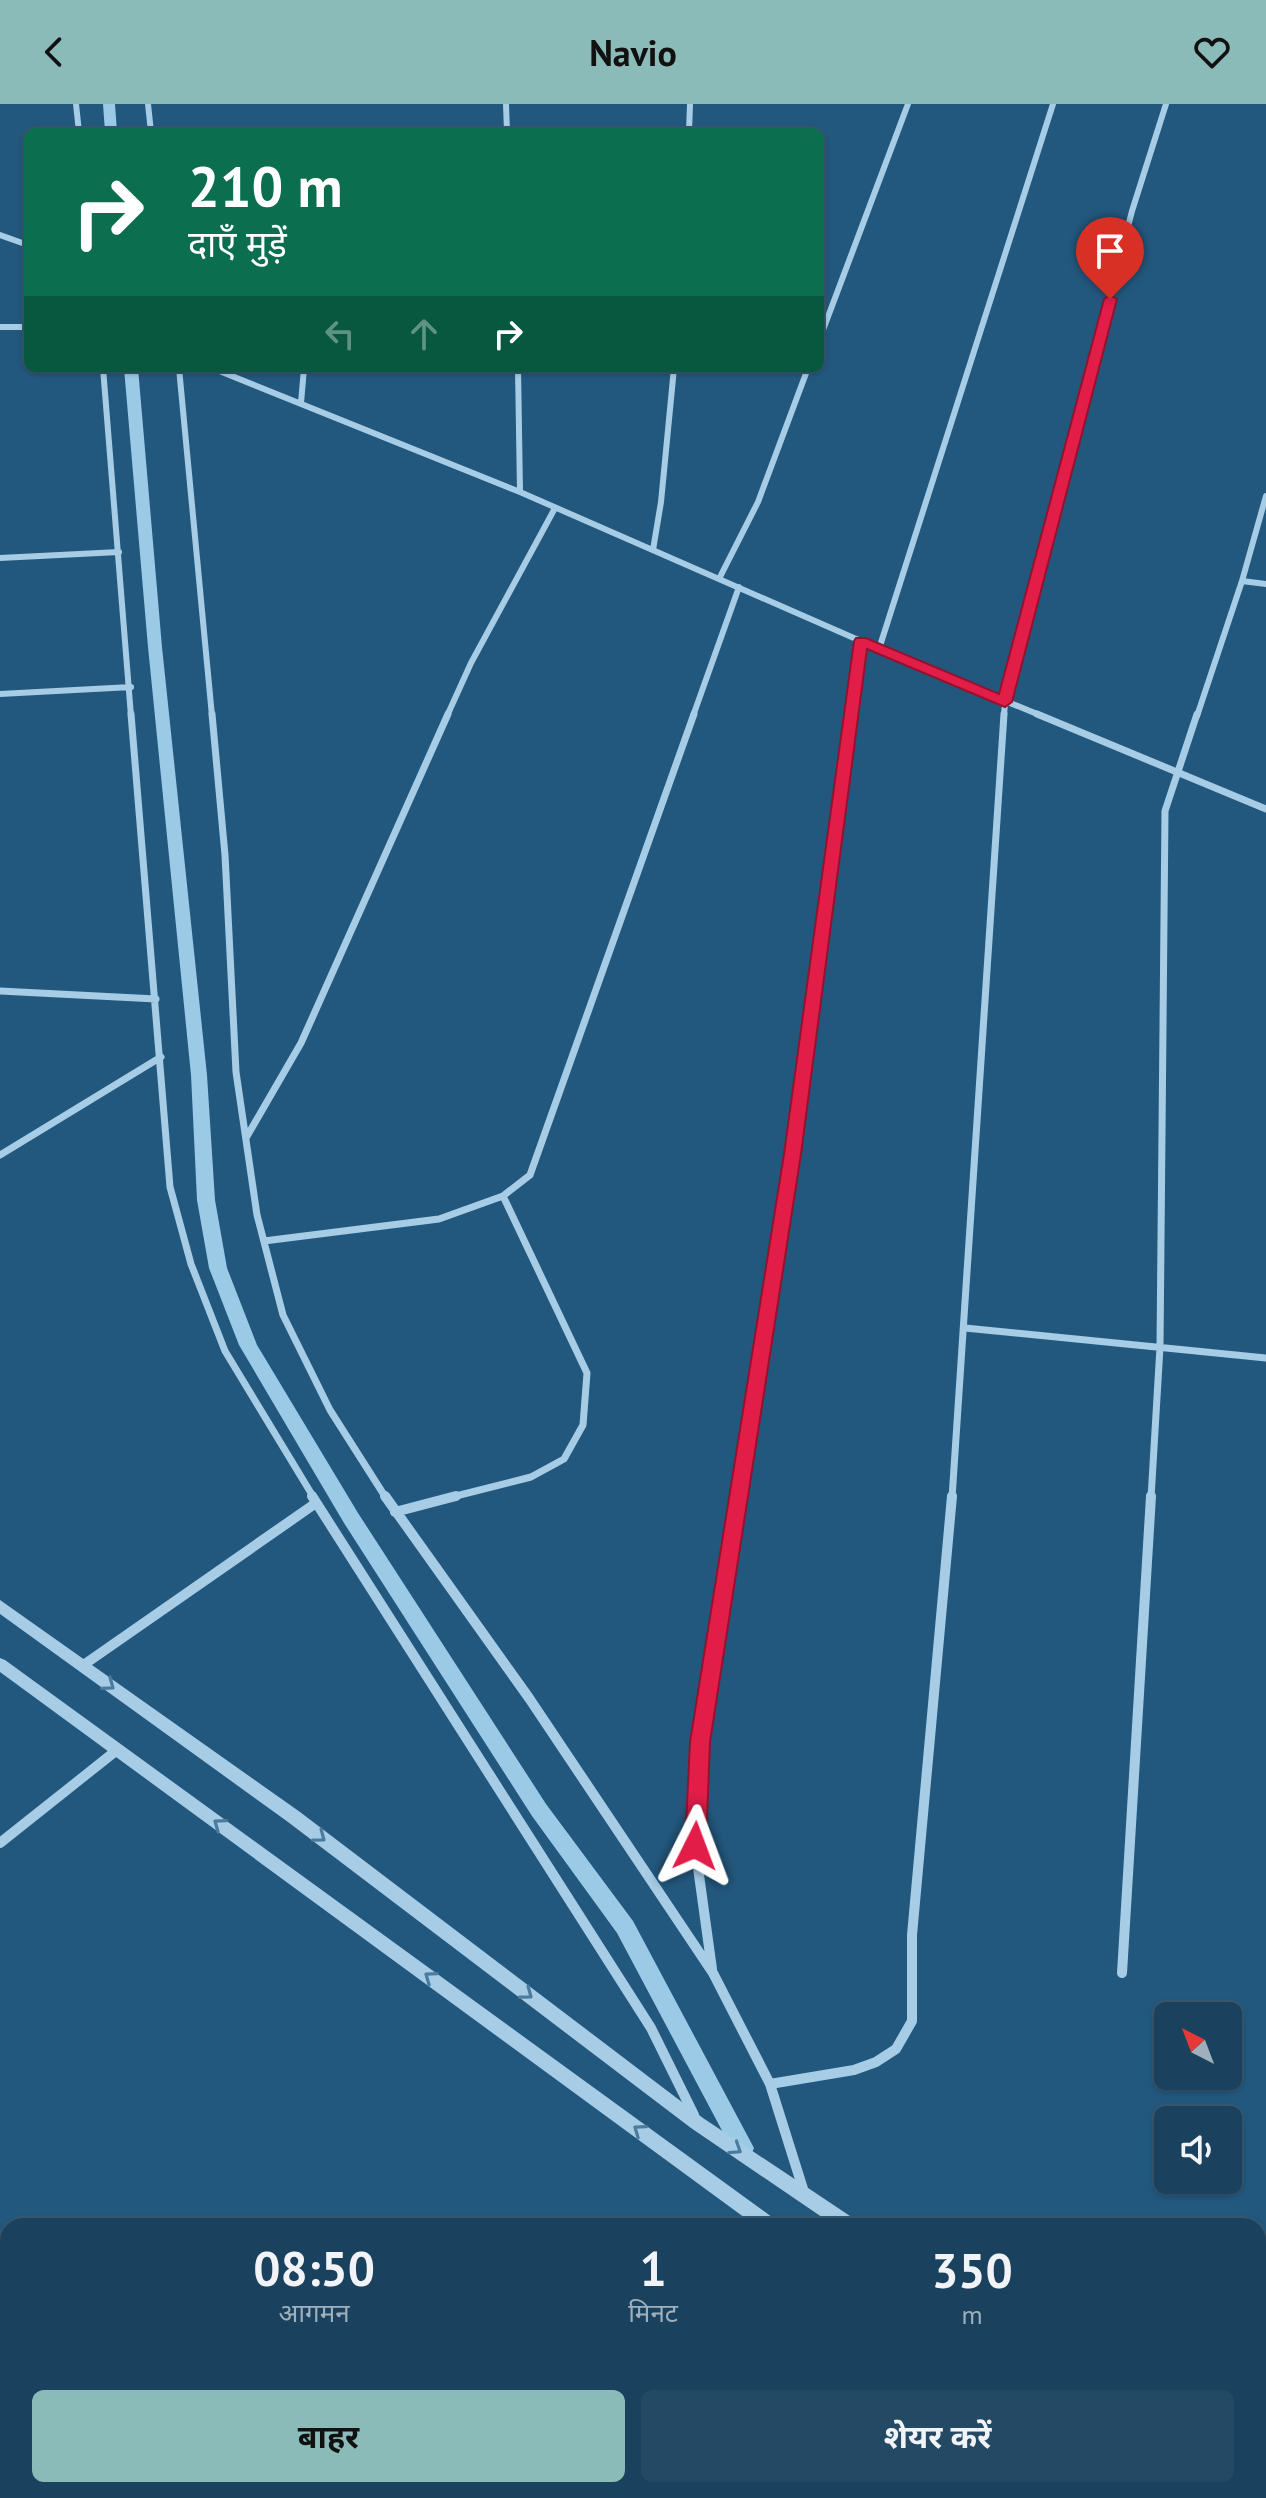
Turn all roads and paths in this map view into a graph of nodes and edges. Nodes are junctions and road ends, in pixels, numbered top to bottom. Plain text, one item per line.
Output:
1 (76, 104) edge
2 (148, 104) edge
3 (506, 104) edge
4 (690, 104) edge
5 (908, 104) edge
6 (1053, 104) edge
7 (1166, 104) edge
8 (79, 128) edge
9 (151, 128) edge
10 (507, 128) edge
11 (689, 128) edge
12 (0, 235) edge
13 (24, 244) edge
14 (0, 327) edge
15 (24, 327) edge
16 (824, 327) edge
17 (103, 372) edge
18 (179, 372) edge
19 (222, 372) edge
20 (304, 372) edge
21 (518, 372) edge
22 (674, 372) edge
23 (807, 372) edge
24 (301, 403) junction
25 (520, 492) junction
26 (1266, 496) edge
27 (555, 508) junction
28 (653, 550) junction
29 (119, 552) junction
30 (0, 558) edge
31 (719, 579) junction
32 (1242, 581) junction
33 (1266, 584) edge
34 (739, 587) junction
35 (861, 641) junction
36 (879, 649) junction
37 (131, 687) junction
38 (0, 694) edge
39 (1005, 702) junction
40 (1179, 774) junction
41 (1266, 809) edge
42 (0, 991) edge
43 (156, 999) junction
44 (161, 1057) junction
45 (246, 1139) junction
46 (0, 1155) edge
47 (503, 1196) junction
48 (264, 1241) junction
49 (965, 1328) junction
50 (1160, 1347) junction
51 (1266, 1358) edge
52 (316, 1503) junction
53 (395, 1512) junction
54 (0, 1606) edge
55 (0, 1664) edge
56 (82, 1666) junction
57 (117, 1750) junction
58 (0, 1843) edge
59 (713, 1973) junction
60 (1122, 1973) dead end
61 (770, 2084) junction
62 (697, 2123) junction
63 (805, 2194) junction
64 (759, 2218) edge
65 (839, 2218) edge

1 - 8 street
2 - 9 street
3 - 10 street
4 - 11 street
5 - 16 street
6 - 36 street
7 - 39 street
12 - 13 street
14 - 15 street
17 - 29 street
18 - 45 street
19 - 24 street
20 - 24 street
21 - 25 street
22 - 28 street
23 - 31 street
24 - 25 street
25 - 27 street
26 - 32 street
27 - 28 street
27 - 45 street
28 - 31 street
29 - 30 street
29 - 37 street
31 - 34 street
32 - 33 street
32 - 40 street
34 - 35 street
34 - 47 street
35 - 36 street
35 - 59 street
36 - 39 street
37 - 38 street
37 - 43 street
39 - 40 street
39 - 49 street
40 - 41 street
40 - 50 street
42 - 43 street
43 - 44 street
44 - 46 street
44 - 52 street
45 - 48 street
47 - 48 street
47 - 53 street
48 - 53 street
49 - 50 street
49 - 61 street
50 - 51 street
50 - 60 street
52 - 56 street
52 - 62 street
53 - 59 street
54 - 56 street
55 - 57 street
56 -> 62 street
57 - 58 street
64 -> 57 street
59 - 61 street
61 - 63 street
62 -> 63 street
63 - 65 street

